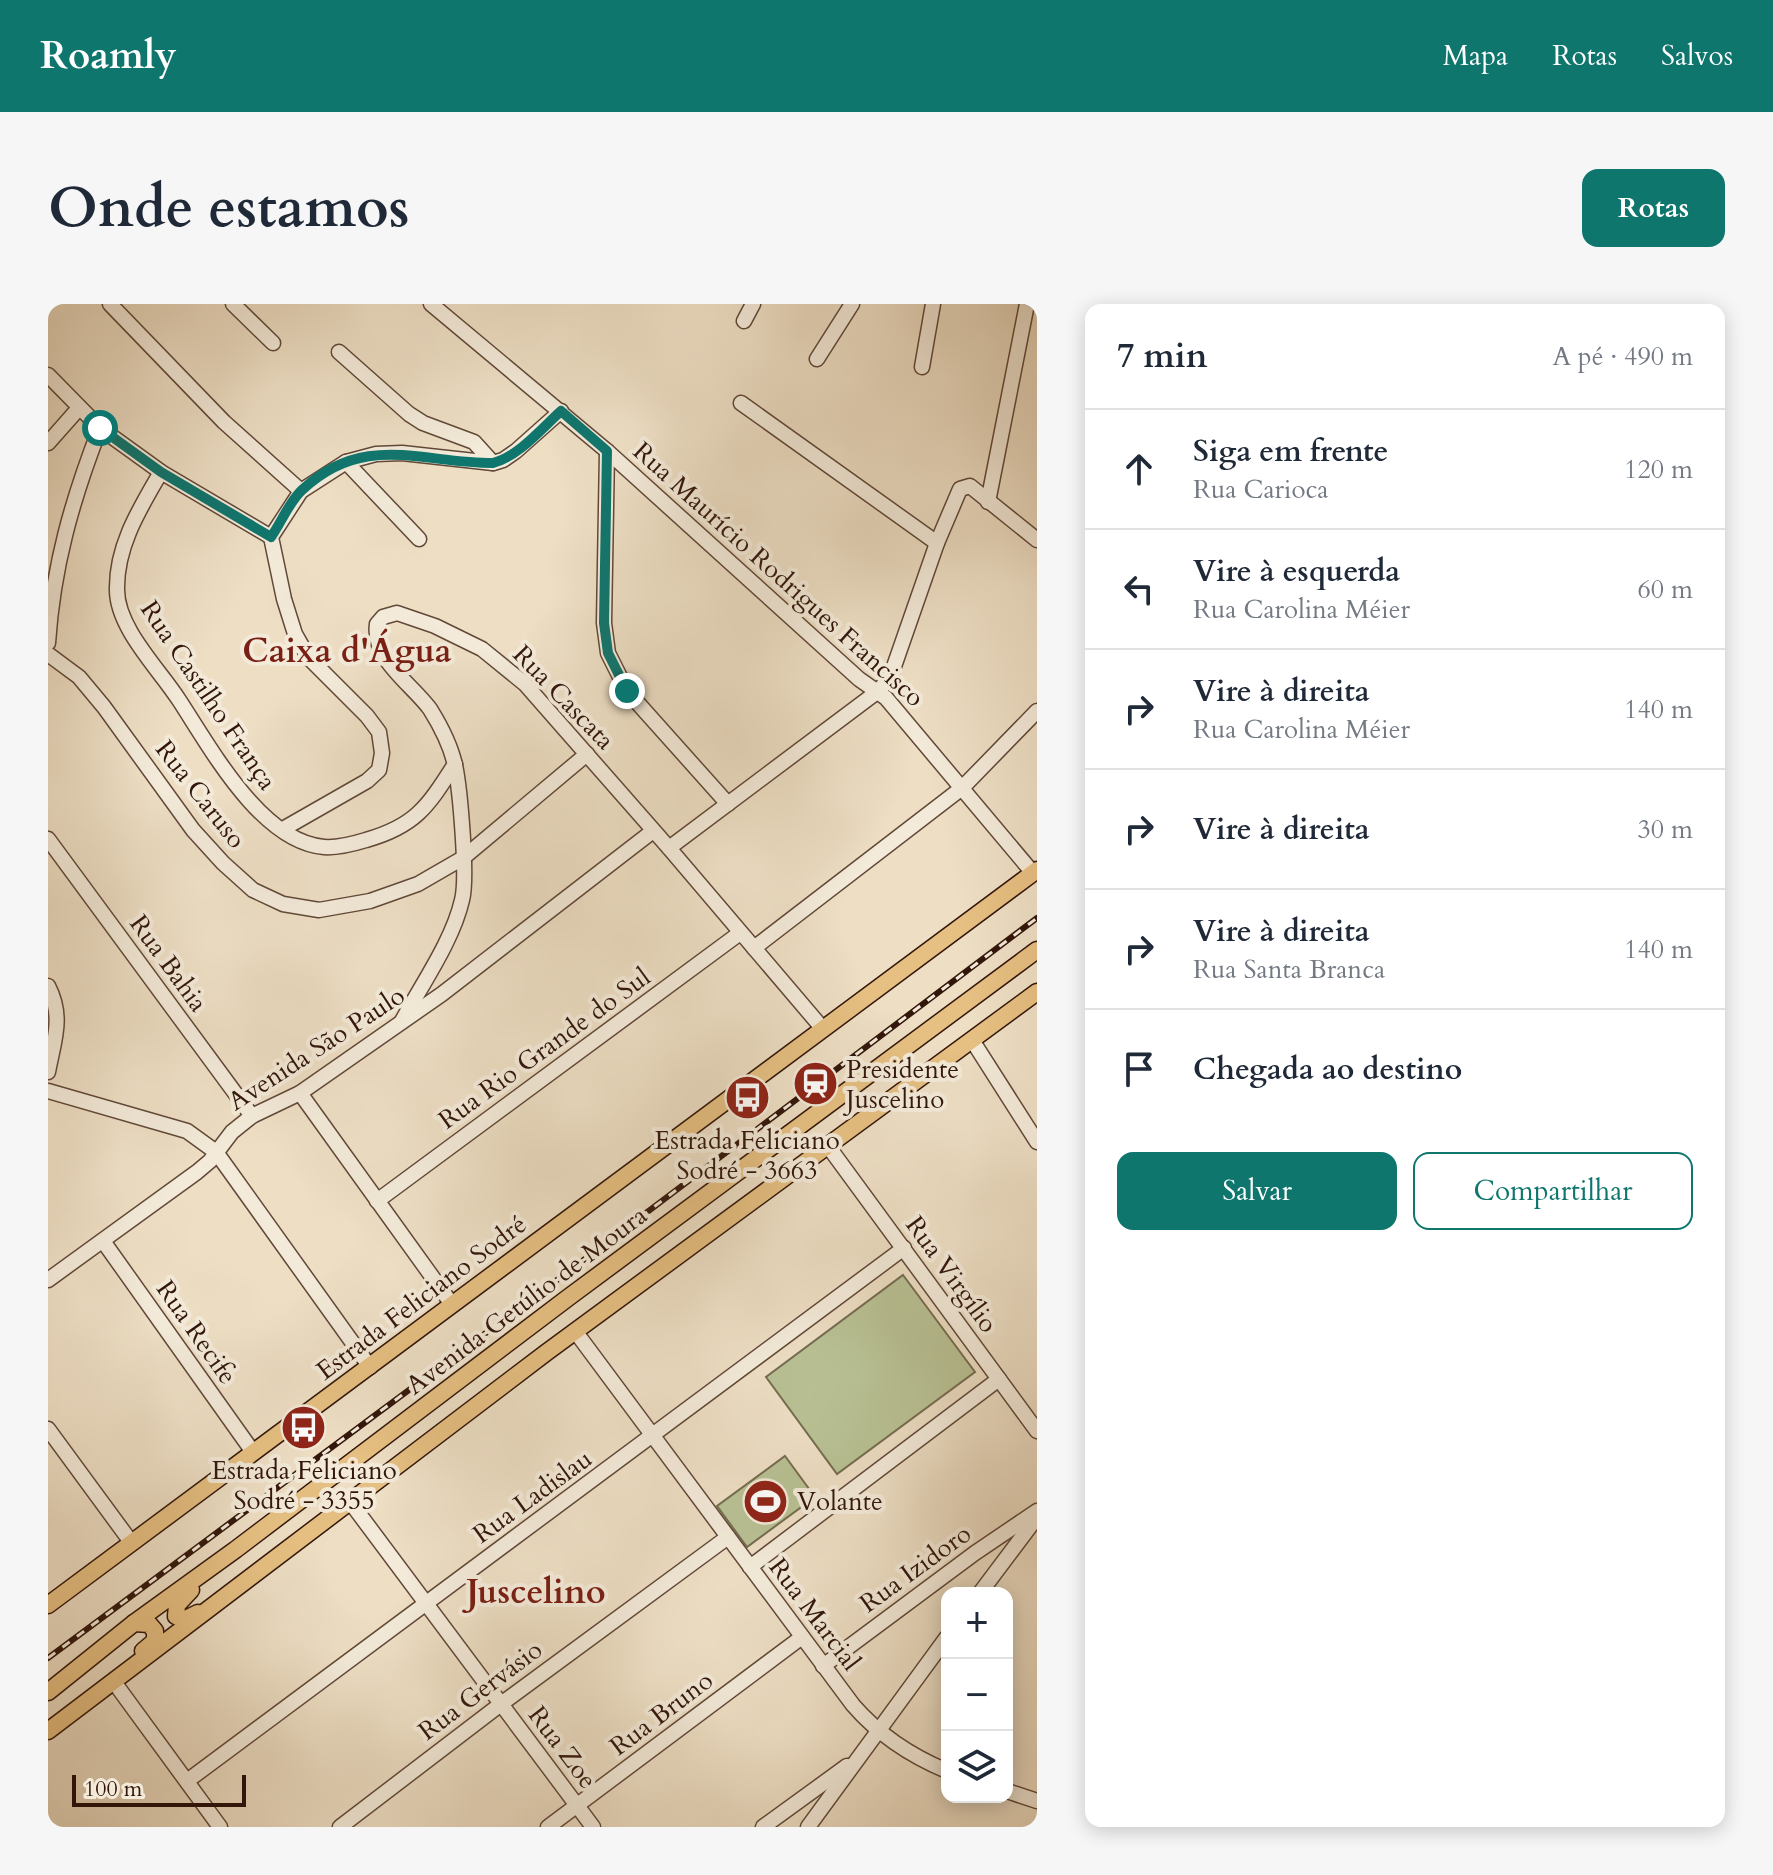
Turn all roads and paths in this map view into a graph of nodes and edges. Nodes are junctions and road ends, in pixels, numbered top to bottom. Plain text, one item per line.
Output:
1 (110, 304) edge
2 (233, 304) edge
3 (431, 304) edge
4 (753, 304) edge
5 (852, 304) edge
6 (933, 304) edge
7 (1027, 304) edge
8 (744, 321) dead end
9 (273, 343) dead end
10 (339, 352) dead end
11 (817, 359) dead end
12 (922, 367) dead end
13 (48, 375) edge
14 (741, 403) dead end
15 (79, 408) junction
16 (561, 411) junction
17 (100, 428) junction
18 (48, 443) edge
19 (607, 451) junction
20 (346, 462) junction
21 (493, 463) junction
22 (161, 472) junction
23 (301, 491) junction
24 (988, 502) junction
25 (271, 537) junction
26 (419, 539) dead end
27 (1037, 540) edge
28 (937, 543) junction
29 (48, 643) edge
30 (48, 654) edge
31 (877, 692) junction
32 (1037, 711) edge
33 (587, 754) junction
34 (455, 764) junction
35 (962, 788) junction
36 (728, 804) junction
37 (283, 829) junction
38 (653, 831) junction
39 (48, 839) edge
40 (669, 848) junction
41 (463, 858) junction
42 (1035, 872) edge
43 (740, 933) junction
44 (754, 948) junction
45 (1037, 950) edge
46 (48, 986) edge
47 (1037, 992) edge
48 (53, 1016) edge
49 (402, 1021) junction
50 (823, 1029) junction
51 (972, 1040) junction
52 (48, 1072) edge
53 (48, 1091) edge
54 (300, 1093) junction
55 (252, 1116) junction
56 (1037, 1142) edge
57 (828, 1146) junction
58 (216, 1152) junction
59 (377, 1201) junction
60 (103, 1241) junction
61 (904, 1248) junction
62 (48, 1280) edge
63 (451, 1303) junction
64 (575, 1331) junction
65 (370, 1367) junction
66 (999, 1379) junction
67 (48, 1429) edge
68 (1037, 1431) edge
69 (653, 1437) junction
70 (253, 1452) junction
71 (351, 1503) junction
72 (1037, 1514) edge
73 (728, 1537) junction
74 (131, 1542) junction
75 (235, 1550) junction
76 (975, 1553) junction
77 (750, 1567) junction
78 (997, 1571) junction
79 (985, 1587) edge
80 (221, 1601) junction
81 (426, 1604) junction
82 (48, 1605) edge
83 (134, 1623) junction
84 (802, 1637) junction
85 (941, 1645) edge
86 (823, 1666) junction
87 (114, 1682) junction
88 (48, 1692) edge
89 (501, 1704) junction
90 (48, 1731) edge
91 (877, 1731) junction
92 (858, 1758) junction
93 (941, 1768) edge
94 (187, 1781) junction
95 (1013, 1793) edge
96 (1037, 1801) edge
97 (577, 1806) junction
98 (220, 1827) edge
99 (340, 1827) edge
100 (548, 1827) edge
101 (593, 1827) edge
102 (763, 1827) edge
103 (808, 1827) edge

1 - 23 street
2 - 9 street
3 - 16 street, Rua Maurício Rodrigues Francisco
4 - 8 street
5 - 11 street
6 - 12 street
7 - 24 street
10 - 21 street
13 - 15 street
14 - 28 street
15 - 17 street
15 - 18 street
16 - 19 street, Rua Maurício Rodrigues Francisco
16 - 21 street
17 - 22 street
17 - 29 street
19 - 31 street, Rua Maurício Rodrigues Francisco
19 - 36 street
20 - 21 street
20 - 23 street
20 - 26 street
22 - 25 street
22 - 37 street, Rua Castilho França
23 - 25 street
24 - 27 street
24 - 28 street
25 - 37 street
28 - 31 street
30 - 41 street, Rua Caruso
31 - 35 street, Rua Maurício Rodrigues Francisco
31 - 36 street
32 - 35 street
33 - 34 street, Rua Cascata
33 - 38 street, Rua Cascata
33 - 41 street, Rua Caruso
34 - 37 street, Rua Castilho França
34 - 41 street, Rua Cascata
35 - 42 street, Rua Maurício Rodrigues Francisco
35 - 44 street
36 - 40 street
38 - 40 street, Rua Cascata
38 - 49 street, Avenida São Paulo
39 - 55 street, Rua Bahia
40 - 43 street, Rua Cascata
41 - 49 street, Rua Cascata
42 - 50 main road, Estrada Feliciano Sodré
43 - 44 street, Rua Cascata
43 - 59 street, Rua Rio Grande do Sul
44 - 50 street, Rua Cascata
45 - 75 main road, Avenida Getúlio de Moura
46 - 48 street
47 - 51 main road, Avenida Getúlio de Moura
48 - 52 street
49 - 54 street, Avenida São Paulo
50 - 63 main road, Estrada Feliciano Sodré
51 - 56 street
51 - 57 main road, Avenida Getúlio de Moura
53 - 58 street
54 - 55 street, Avenida São Paulo
54 - 59 street
55 - 58 street, Avenida São Paulo
57 - 61 street, Rua Virgílio
57 - 64 main road, Avenida Getúlio de Moura
58 - 60 street, Avenida São Paulo
58 - 65 street
59 - 63 street
60 - 62 street, Avenida São Paulo
60 - 70 street, Rua Recife
61 - 66 street, Rua Virgílio
61 - 69 street, Rua Ladislau
63 - 65 main road, Estrada Feliciano Sodré
64 - 69 street, Rua Marcial
64 - 71 main road, Avenida Getúlio de Moura
65 - 70 main road, Estrada Feliciano Sodré
66 - 68 street, Rua Virgílio
66 - 77 street
67 - 74 street
69 - 73 street, Rua Marcial
69 - 81 street, Rua Ladislau
70 - 74 main road, Estrada Feliciano Sodré
71 - 80 main road, Avenida Getúlio de Moura
71 - 81 street, Rua Zoe
72 - 76 street, Rua Izidoro
72 - 78 street
73 - 77 street, Rua Marcial
73 - 89 street, Rua Gervásio
74 - 82 main road, Estrada Feliciano Sodré
75 - 80 main road
75 - 83 main road, Avenida Getúlio de Moura
76 - 78 street
76 - 86 street, Rua Izidoro
77 - 84 street, Rua Marcial
78 - 79 street
80 - 87 main road, Avenida Getúlio de Moura
81 - 89 street, Rua Zoe
81 - 94 street, Rua Ladislau
83 - 87 main road
83 - 88 main road, Avenida Getúlio de Moura
84 - 86 street, Rua Marcial
84 - 97 street, Rua Bruno
85 - 91 street
86 - 91 street, Rua Marcial
87 - 90 main road, Avenida Getúlio de Moura
87 - 94 street
89 - 97 street, Rua Zoe
89 - 99 street, Rua Gervásio
91 - 92 street
91 - 93 street, Rua Marcial
92 - 102 street
92 - 103 street
94 - 98 street
95 - 96 street
97 - 100 street, Rua Bruno
97 - 101 street, Rua Zoe

